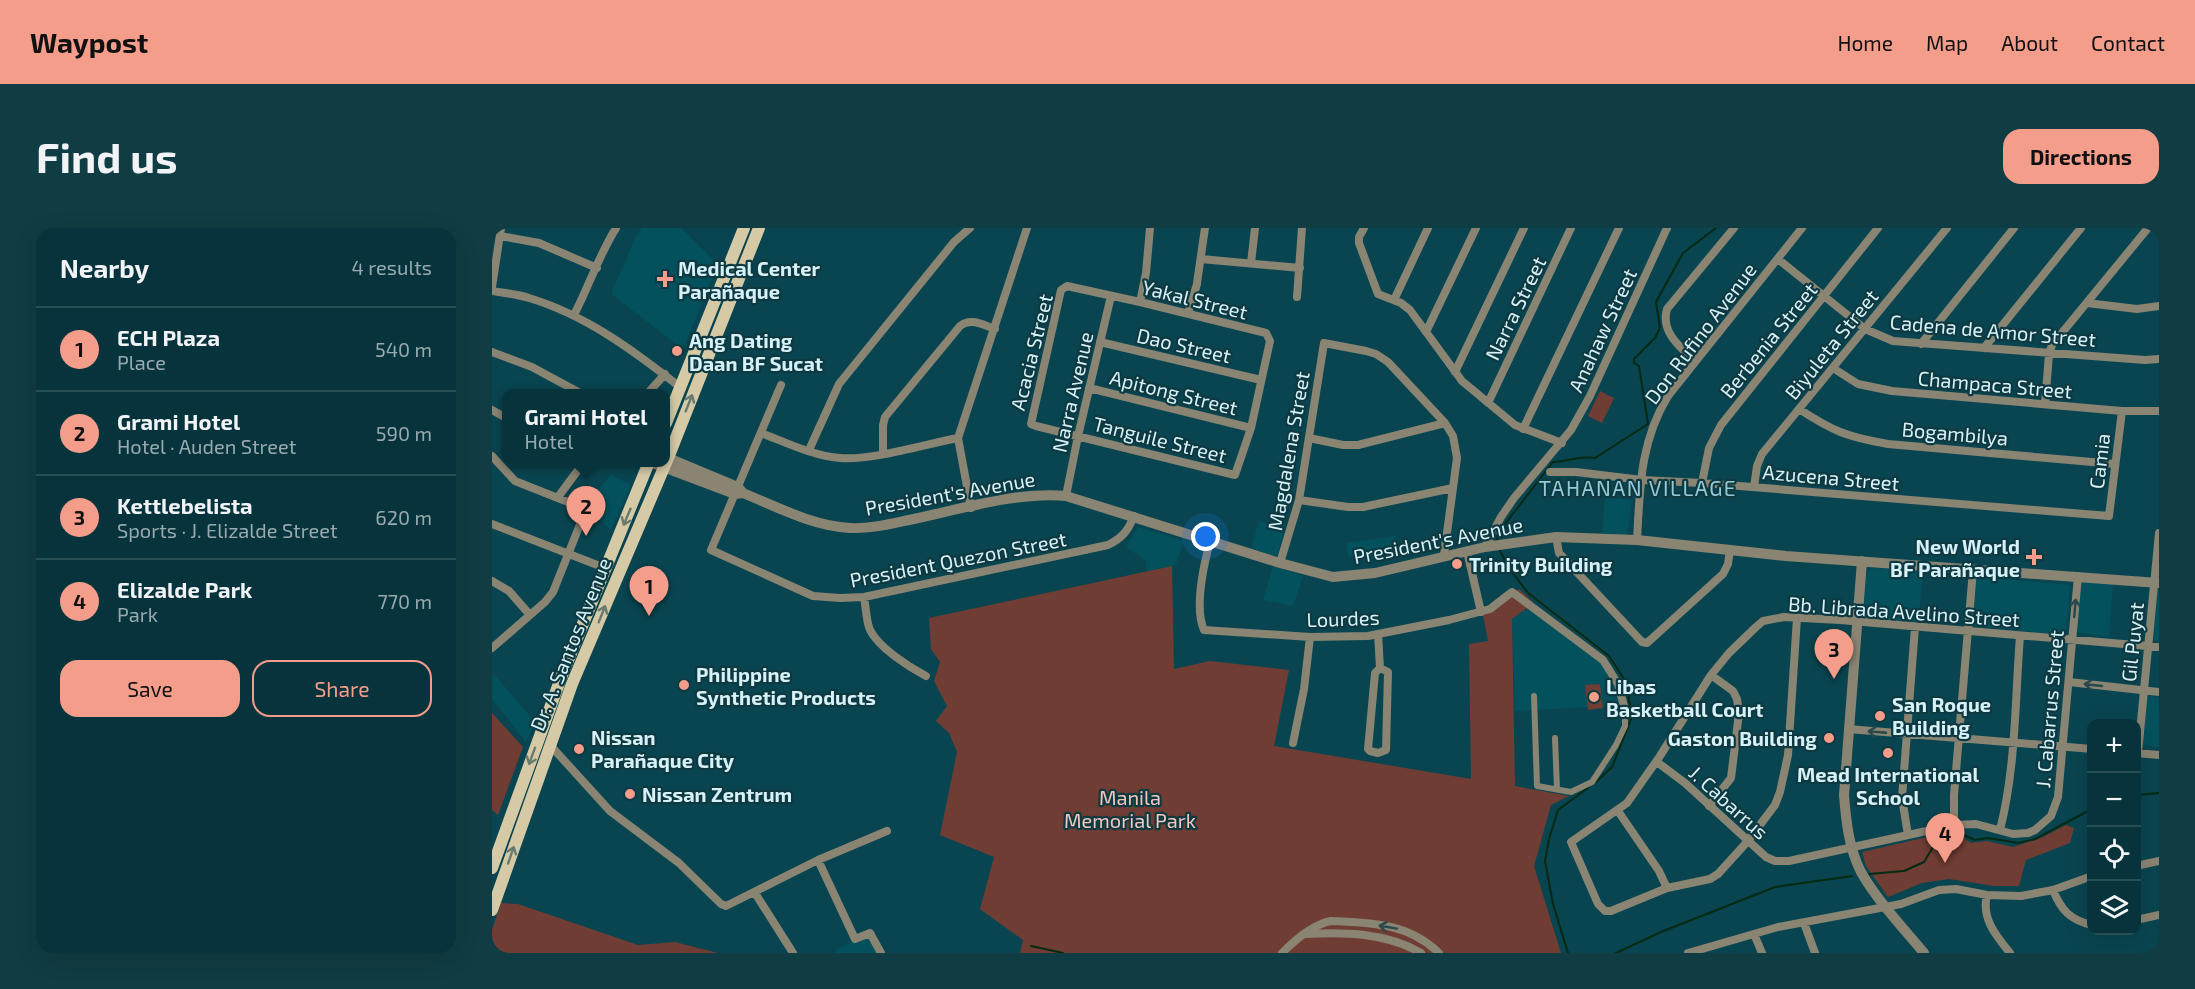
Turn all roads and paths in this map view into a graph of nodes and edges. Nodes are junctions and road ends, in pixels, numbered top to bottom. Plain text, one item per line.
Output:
1 (616, 228) edge
2 (744, 228) edge
3 (759, 228) edge
4 (970, 228) edge
5 (1027, 228) edge
6 (1150, 228) edge
7 (1205, 228) edge
8 (1255, 228) edge
9 (1302, 228) edge
10 (1364, 228) edge
11 (1428, 228) edge
12 (1476, 228) edge
13 (1524, 228) edge
14 (1571, 228) edge
15 (1618, 228) edge
16 (1674, 228) edge
17 (1734, 228) edge
18 (1802, 228) edge
19 (1878, 228) edge
20 (1947, 228) edge
21 (2014, 228) edge
22 (2081, 228) edge
23 (2148, 228) edge
24 (1666, 230) edge
25 (501, 232) edge
26 (1201, 259) junction
27 (1778, 259) junction
28 (1251, 263) junction
29 (597, 268) junction
30 (1300, 268) junction
31 (492, 289) edge
32 (1111, 296) junction
33 (1297, 297) dead end
34 (1824, 297) junction
35 (1394, 300) junction
36 (1140, 302) junction
37 (2087, 303) junction
38 (2159, 306) edge
39 (1188, 313) junction
40 (574, 315) junction
41 (995, 329) junction
42 (1865, 329) junction
43 (1426, 332) junction
44 (1100, 342) junction
45 (1922, 344) junction
46 (1984, 348) junction
47 (492, 352) edge
48 (2049, 354) junction
49 (2159, 359) edge
50 (1695, 361) junction
51 (1833, 368) junction
52 (1455, 372) junction
53 (664, 374) junction
54 (1261, 380) junction
55 (781, 385) dead end
56 (680, 387) junction
57 (1089, 388) junction
58 (574, 389) edge
59 (651, 389) edge
60 (1488, 403) junction
61 (2045, 404) junction
62 (1799, 410) junction
63 (2122, 411) junction
64 (2159, 411) edge
65 (670, 413) edge
66 (1445, 423) junction
67 (1251, 428) junction
68 (1523, 429) junction
69 (761, 433) junction
70 (1078, 436) junction
71 (958, 438) junction
72 (1309, 438) junction
73 (1562, 443) junction
74 (809, 450) junction
75 (670, 451) edge
76 (883, 453) junction
77 (670, 463) edge
78 (2115, 464) junction
79 (502, 467) edge
80 (580, 467) edge
81 (648, 467) edge
82 (663, 467) edge
83 (1550, 472) dead end
84 (1641, 480) junction
85 (1702, 483) junction
86 (1754, 487) junction
87 (1453, 488) junction
88 (739, 491) junction
89 (1066, 496) junction
90 (558, 497) junction
91 (1299, 500) junction
92 (971, 508) junction
93 (1134, 516) junction
94 (2109, 516) joint
95 (492, 524) edge
96 (2159, 533) edge
97 (1556, 537) junction
98 (1637, 540) junction
99 (1210, 541) junction
100 (1489, 546) junction
101 (1730, 550) junction
102 (1467, 551) junction
103 (569, 554) junction
104 (1444, 555) junction
105 (1862, 561) junction
106 (1281, 563) junction
107 (605, 568) junction
108 (1973, 570) junction
109 (2078, 576) junction
110 (492, 581) edge
111 (2157, 583) edge
112 (864, 597) junction
113 (1481, 612) junction
114 (530, 615) junction
115 (1797, 618) junction
116 (1857, 622) junction
117 (1915, 627) junction
118 (1968, 632) junction
119 (1378, 634) junction
120 (2019, 636) junction
121 (1310, 637) junction
122 (2072, 640) junction
123 (2147, 646) junction
124 (2159, 647) edge
125 (492, 648) edge
126 (1380, 668) junction
127 (1711, 675) junction
128 (926, 676) dead end
129 (2069, 682) junction
130 (2144, 691) junction
131 (2159, 692) edge
132 (1534, 696) dead end
133 (1624, 710) joint
134 (2141, 719) edge
135 (1848, 729) junction
136 (1907, 734) junction
137 (1555, 738) dead end
138 (1959, 739) junction
139 (2012, 742) junction
140 (1293, 743) dead end
141 (550, 745) junction
142 (2063, 746) junction
143 (2087, 749) edge
144 (2141, 753) edge
145 (2159, 755) edge
146 (1657, 762) junction
147 (1557, 789) junction
148 (1709, 806) junction
149 (1618, 811) junction
150 (1954, 825) junction
151 (2000, 830) junction
152 (887, 831) dead end
153 (1908, 835) junction
154 (1747, 842) junction
155 (1852, 847) junction
156 (818, 860) junction
157 (2159, 861) edge
158 (2141, 865) edge
159 (492, 868) edge
160 (2087, 877) edge
161 (1667, 888) junction
162 (2053, 890) junction
163 (755, 893) junction
164 (1987, 895) junction
165 (1886, 907) junction
166 (492, 910) edge
167 (2159, 915) edge
168 (2141, 919) edge
169 (1804, 922) junction
170 (2087, 924) edge
171 (1319, 930) junction
172 (1754, 934) junction
173 (1704, 950) edge
174 (793, 953) edge
175 (881, 953) edge
176 (1282, 953) edge
177 (1421, 953) edge
178 (1439, 953) edge
179 (1688, 953) edge
180 (1762, 953) edge
181 (1815, 953) edge
182 (1924, 953) edge
183 (2010, 953) edge

1 - 29 street
2 - 56 main road
75 -> 3 main road, Dr. A. Santos Avenue
4 - 74 street
5 - 41 street
6 - 36 street
7 - 26 street
8 - 28 street
9 - 30 street
10 - 35 street
11 - 35 street
12 - 43 street
13 - 52 street
14 - 60 street, Narra Street
15 - 68 street
16 - 24 street
17 - 50 street
18 - 27 street, Don Rufino Avenue
19 - 34 street, Berbenia Street
20 - 42 street, Biyuleta Street
21 - 45 street
22 - 46 street
23 - 37 street
24 - 73 street, Anahaw Street
25 - 29 street
25 - 31 street
26 - 28 street
26 - 39 street
27 - 34 street, Cadena de Amor Street
27 - 50 street, Don Rufino Avenue
28 - 30 street
29 - 40 street
30 - 33 street
31 - 40 street
32 - 36 street, Yakal Street
32 - 44 street, Narra Avenue
32 - 70 street, Acacia Street
34 - 42 street, Cadena de Amor Street
34 - 85 street, Berbenia Street
35 - 43 street
36 - 39 street, Yakal Street
37 - 38 street
37 - 48 street
39 - 54 street, Yakal Street
40 - 53 street
41 - 71 street
41 - 76 street
42 - 45 street, Cadena de Amor Street
42 - 51 street, Biyuleta Street
43 - 52 street
44 - 54 street, Dao Street
44 - 57 street, Narra Avenue
45 - 46 street, Cadena de Amor Street
46 - 48 street, Cadena de Amor Street
47 - 58 street
48 - 49 street, Cadena de Amor Street
48 - 61 street
50 - 84 street, Don Rufino Avenue
51 - 61 street, Champaca Street
51 - 62 street, Biyuleta Street
52 - 60 street
53 - 56 street
53 - 59 street
54 - 67 street
55 - 69 street, President Quezon Street
56 - 65 main road
57 - 67 street, Apitong Street
57 - 70 street, Narra Avenue
60 - 68 street
61 - 63 street, Champaca Street
62 - 78 street, Bogambilya
62 - 86 street, Biyuleta Street
63 - 64 street, Champaca Street
63 - 78 street, Camia
66 - 72 street
66 - 72 street, Magdalena Street
66 - 87 street
67 - 70 street, Tanguile Street
68 - 73 street
69 - 74 street
69 - 88 street, President Quezon Street
70 - 89 street, Narra Avenue
71 - 76 street
71 - 92 street
72 - 91 street, Magdalena Street
73 - 100 street, Anahaw Street
74 - 76 street
77 - 88 street, President's Avenue
78 - 94 street, Camia
79 - 90 street
80 - 90 street
81 -> 107 main road, Dr. A. Santos Avenue
141 -> 82 main road, Dr. A. Santos Avenue
83 - 84 street, Azucena Street
84 - 85 street, Azucena Street
84 - 98 street, Don Rufino Avenue
85 - 86 street, Azucena Street
86 - 94 street, Azucena Street
87 - 91 street
87 - 104 street
88 - 92 street, President's Avenue
88 - 112 street, President Quezon Street
89 - 92 street, President's Avenue
89 - 93 street, President's Avenue
90 - 103 street
91 - 106 street, Magdalena Street
93 - 99 street, President's Avenue
93 - 112 street, President Quezon Street
95 - 103 street
96 - 111 street, Gil Puyat
97 - 98 street, President's Avenue
97 - 100 street, President's Avenue
97 - 101 street
98 - 101 street, President's Avenue
99 - 106 street, President's Avenue
99 - 121 street, Lourdes
100 - 102 street, President's Avenue
101 - 105 street, President's Avenue
102 - 104 street, President's Avenue
102 - 113 street
103 - 107 street
103 - 114 street
104 - 106 street, President's Avenue
105 - 108 street, President's Avenue
105 - 116 street
107 -> 159 main road, Dr. A. Santos Avenue
108 - 109 street, President's Avenue
108 - 118 street
109 - 111 street, President's Avenue
122 -> 109 street, J. Cabarrus Street
110 - 114 street
111 - 123 street, Gil Puyat
112 - 128 street
113 - 119 street, Lourdes
113 - 133 street, Lourdes
114 - 125 street
115 - 116 street, Bb. Librada Avelino Street
115 - 127 street, Bb. Librada Avelino Street
115 - 154 street
116 - 117 street, Bb. Librada Avelino Street
116 - 135 street
117 - 118 street, Bb. Librada Avelino Street
117 - 136 street
118 - 120 street, Bb. Librada Avelino Street
118 - 138 street
119 - 121 street, Lourdes
119 - 126 street
120 - 122 street, Bb. Librada Avelino Street
120 - 139 street
121 - 140 street
122 - 123 street, Bb. Librada Avelino Street
122 - 129 street, J. Cabarrus Street
123 - 124 street, Bb. Librada Avelino Street
123 - 130 street, Gil Puyat
126 - 126 street
127 - 146 street, Bb. Librada Avelino Street
127 - 148 street
130 -> 129 street
129 - 142 street, J. Cabarrus Street
130 - 131 street
130 - 134 street, Gil Puyat
132 - 147 street
133 - 147 street
136 -> 135 street
135 - 155 street
136 - 138 street
136 - 153 street
137 - 147 street
138 - 139 street
138 - 150 street
139 - 142 street
139 - 151 street
141 - 163 street
166 -> 141 main road, Dr. A. Santos Avenue
142 - 143 street
142 - 151 street, J. Cabarrus Street
144 - 145 street
146 - 148 street, J. Cabarrus
146 - 149 street, Bb. Librada Avelino Street
148 - 154 street, J. Cabarrus
149 - 161 street
149 - 161 street, Bb. Librada Avelino Street
150 - 151 street, J. Cabarrus Street
150 - 153 street, J. Cabarrus Street
152 - 156 street
153 - 155 street, J. Cabarrus Street
154 - 155 street, J. Cabarrus
154 - 161 street
155 - 165 street
156 - 163 street
156 - 175 street
157 - 158 street
160 - 162 street
162 - 164 street
162 - 170 street
163 - 174 street
164 - 165 street
164 - 183 street
165 - 169 street
165 - 182 street
167 - 168 street
169 - 172 street
169 - 181 street
171 - 176 street
171 - 177 street
178 -> 171 street
172 - 173 street
172 - 180 street
173 - 179 street

